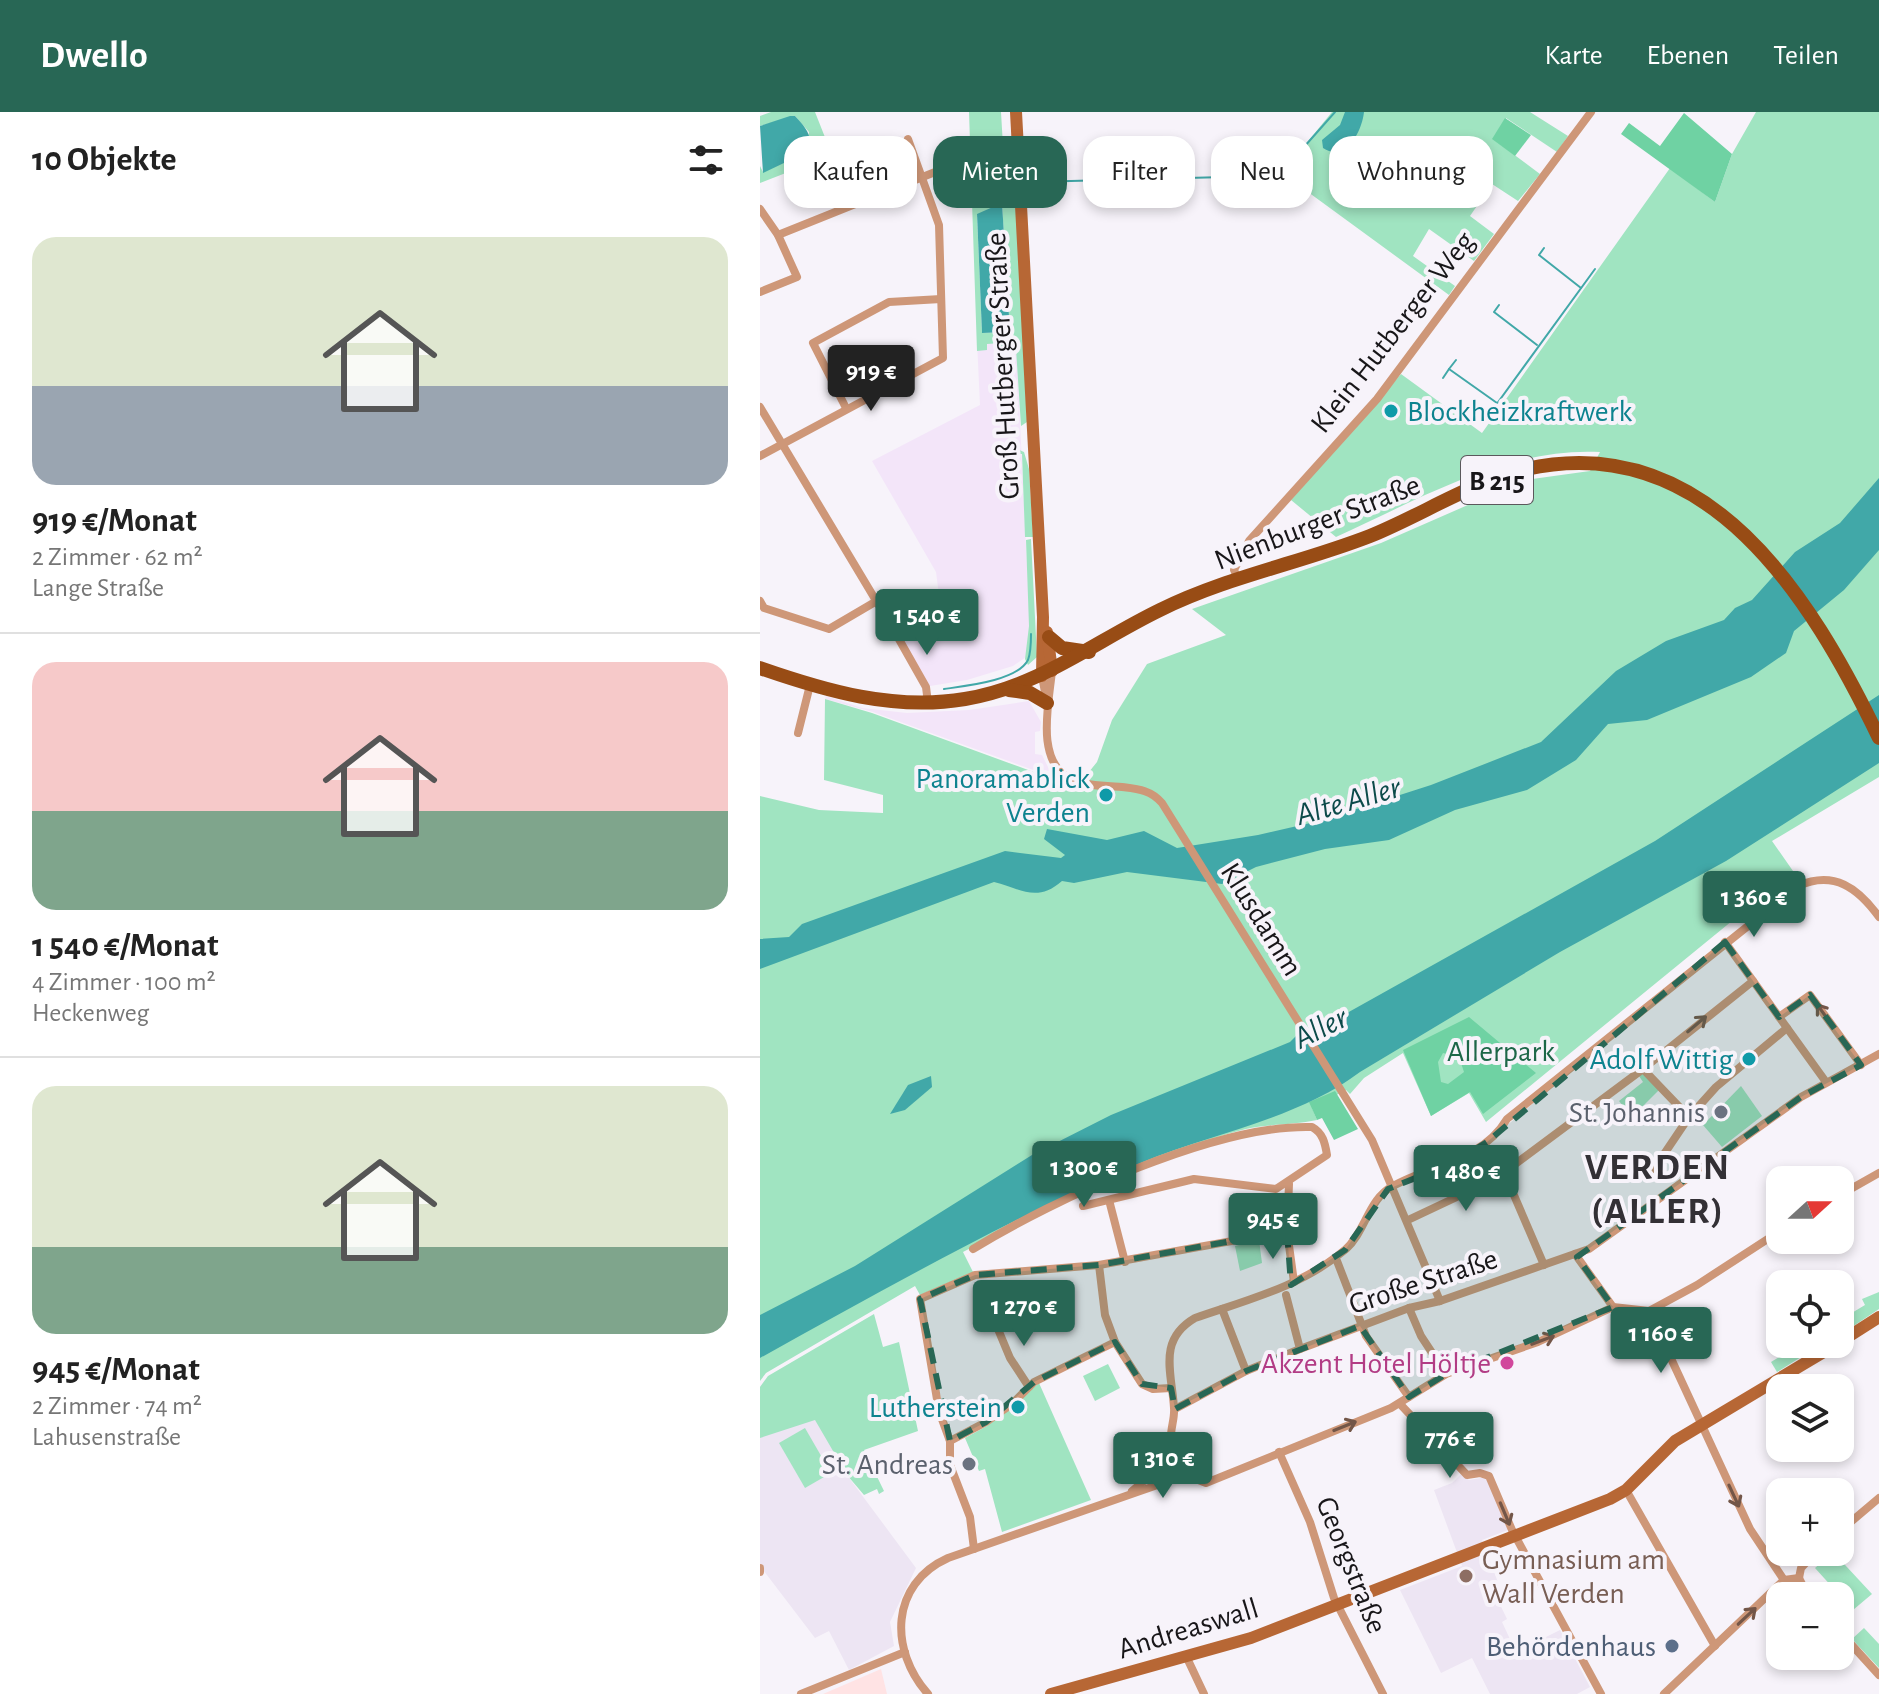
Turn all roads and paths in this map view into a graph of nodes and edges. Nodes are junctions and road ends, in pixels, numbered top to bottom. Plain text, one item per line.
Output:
1 (1016, 112) edge
2 (1591, 112) edge
3 (917, 162) edge
4 (933, 173) edge
5 (923, 177) junction
6 (760, 209) edge
7 (778, 235) junction
8 (760, 292) edge
9 (941, 299) junction
10 (760, 407) edge
11 (846, 408) junction
12 (785, 444) junction
13 (760, 456) edge
14 (1238, 580) junction
15 (760, 601) edge
16 (875, 602) junction
17 (1043, 617) junction
18 (1049, 637) junction
19 (1089, 652) junction
20 (760, 668) edge
21 (1047, 673) junction
22 (810, 685) junction
23 (1004, 690) junction
24 (928, 703) junction
25 (1047, 706) junction
26 (798, 733) dead end
27 (1879, 738) edge
28 (1166, 810) joint
29 (1879, 917) edge
30 (1725, 942) junction
31 (1753, 981) junction
32 (1779, 1017) junction
33 (1787, 1028) junction
34 (1878, 1058) edge
35 (1861, 1065) junction
36 (1643, 1069) junction
37 (1826, 1082) junction
38 (1689, 1117) junction
39 (1654, 1169) dead end
40 (1504, 1172) junction
41 (1879, 1173) edge
42 (1289, 1184) junction
43 (1394, 1185) junction
44 (1854, 1187) edge
45 (1109, 1200) junction
46 (1083, 1206) dead end
47 (1408, 1220) junction
48 (1287, 1231) junction
49 (1766, 1240) edge
50 (973, 1249) dead end
51 (1575, 1254) junction
52 (1337, 1261) dead end
53 (1125, 1262) junction
54 (1099, 1265) junction
55 (1544, 1265) junction
56 (1294, 1282) junction
57 (1286, 1295) dead end
58 (1440, 1301) junction
59 (1613, 1307) junction
60 (1409, 1308) junction
61 (1222, 1309) junction
62 (1649, 1311) junction
63 (1879, 1317) edge
64 (995, 1322) dead end
65 (1362, 1325) junction
66 (1854, 1333) edge
67 (1115, 1342) junction
68 (1300, 1349) junction
69 (1813, 1358) edge
70 (1246, 1371) junction
71 (1446, 1374) junction
72 (1029, 1387) junction
73 (1171, 1388) junction
74 (1409, 1397) junction
75 (1400, 1404) junction
76 (1175, 1409) junction
77 (1701, 1425) junction
78 (950, 1441) junction
79 (1279, 1452) junction
80 (1175, 1455) junction
81 (1186, 1475) junction
82 (1626, 1490) junction
83 (1132, 1491) junction
84 (1879, 1498) edge
85 (1854, 1519) edge
86 (1515, 1536) junction
87 (974, 1549) junction
88 (1803, 1566) edge
89 (1799, 1578) junction
90 (1784, 1580) junction
91 (1801, 1582) edge
92 (1337, 1605) junction
93 (1715, 1646) junction
94 (1854, 1647) edge
95 (905, 1652) junction
96 (1187, 1658) junction
97 (1879, 1675) edge
98 (1076, 1691) edge
99 (801, 1694) edge
100 (928, 1694) edge
101 (1051, 1694) edge
102 (1204, 1694) edge
103 (1383, 1694) edge
104 (1601, 1694) edge
105 (1664, 1694) edge

1 - 17 main road, Groß Hutberger Straße
2 - 14 street, Klein Hutberger Weg
3 - 5 street
4 - 5 street
5 - 7 street
5 - 9 street
6 - 7 street
7 - 8 street
9 - 11 street
9 - 11 street
10 - 12 street
11 - 12 street
12 - 13 street
12 - 16 street
14 - 19 main road, Nienburger Straße / B 215
14 - 27 main road, Nienburger Straße / B 215
15 - 16 street
16 - 24 street
17 - 18 main road, Groß Hutberger Straße
17 - 21 main road, Groß Hutberger Straße
18 - 19 main road
18 - 21 main road, Groß Hutberger Straße
19 - 21 main road, Nienburger Straße / B 215
20 - 22 main road, Nienburger Straße / B 215
21 - 23 main road, Nienburger Straße / B 215
21 - 25 street, Groß Hutberger Straße
22 - 24 main road, Nienburger Straße / B 215
22 - 26 street
23 - 24 main road, Nienburger Straße / B 215
23 - 25 main road
25 - 28 street, Groß Hutberger Straße
28 - 43 street, Klusdamm
29 - 30 street
30 - 31 street
30 - 43 street
31 - 32 street
36 -> 31 street
32 - 33 street
35 -> 32 street
33 - 37 street
33 - 38 street
34 - 35 street, Große Straße
35 - 37 street, Große Straße
36 - 38 street
36 - 40 street
37 - 51 street, Große Straße
38 - 39 street
40 - 47 street
40 - 55 street
41 - 44 street
42 - 45 street
42 - 48 street
42 - 50 street
43 - 47 street, Klusdamm
43 - 56 street
45 - 46 street
45 - 53 street
47 - 58 street, Klusdamm
48 - 53 street
48 - 56 street
49 - 62 street
51 - 55 street, Große Straße
51 - 59 street
52 - 65 street
53 - 54 street
54 - 67 street
54 - 78 street
55 - 58 street, Große Straße
56 - 61 street
57 - 68 street
58 - 60 street, Große Straße
59 - 62 street
71 -> 59 street
60 - 65 street, Große Straße
60 - 71 street
61 - 70 street
61 - 73 street
62 - 77 street
63 - 66 main road
64 - 72 street
65 - 68 street, Große Straße
65 - 74 street
67 - 72 street
67 - 73 street
68 - 70 street, Große Straße
69 - 77 main road
70 - 76 street, Große Straße
71 - 74 street
72 - 78 street
73 - 76 street
74 - 75 street
79 -> 75 street
75 -> 86 street
76 - 80 street
77 - 82 main road
77 -> 90 street
78 - 87 street
79 - 81 street
79 - 92 street, Georgstraße
80 - 81 street
80 - 83 street
81 - 83 street
82 - 86 main road, Andreaswall
82 - 93 street
83 - 87 street
84 - 85 street
86 - 92 main road, Andreaswall
86 - 104 street
87 - 95 street
88 - 89 street
89 - 90 street
89 - 91 street
93 -> 90 street
92 - 96 main road, Andreaswall
92 - 103 street, Georgstraße
93 - 105 street
94 - 97 street
95 - 99 street
95 - 100 street
96 - 98 main road, Andreaswall
96 - 102 street
98 - 101 main road, Andreaswall

